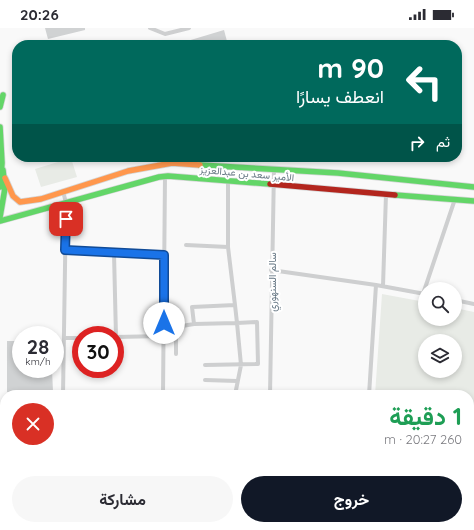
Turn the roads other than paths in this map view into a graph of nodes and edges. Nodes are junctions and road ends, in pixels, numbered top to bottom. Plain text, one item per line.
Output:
1 (150, 28) edge
2 (189, 28) edge
3 (3, 95) dead end
4 (0, 107) edge
5 (0, 126) edge
6 (2, 163) junction
7 (274, 169) junction
8 (165, 176) junction
9 (5, 178) junction
10 (228, 180) junction
11 (274, 184) junction
12 (0, 187) edge
13 (474, 187) edge
14 (63, 191) junction
15 (386, 194) junction
16 (455, 200) junction
17 (474, 201) edge
18 (66, 203) junction
19 (0, 217) edge
20 (0, 221) edge
21 (186, 245) dead end
22 (228, 247) junction
23 (65, 250) junction
24 (114, 253) junction
25 (164, 255) junction
26 (271, 270) junction
27 (428, 282) edge
28 (376, 284) junction
29 (383, 286) junction
30 (418, 293) edge
31 (462, 301) edge
32 (474, 304) edge
33 (235, 305) junction
34 (237, 323) junction
35 (194, 324) junction
36 (116, 326) edge
37 (164, 336) junction
38 (124, 337) edge
39 (64, 338) joint
40 (72, 338) edge
41 (176, 354) dead end
42 (205, 365) dead end
43 (241, 365) junction
44 (63, 378) edge
45 (205, 380) dead end
46 (237, 381) junction
47 (63, 390) edge
48 (163, 390) edge
49 (236, 390) edge
50 (270, 390) edge
51 (369, 390) edge

1 - 2 street
3 - 4 main road
5 - 6 main road
6 - 9 main road
6 - 12 main road
7 - 11 street, سالم السنهوري
7 - 13 main road, الأمير سعد بن عبدالعزيز
7 - 14 main road, الأمير سعد بن عبدالعزيز
8 - 10 main road, الأمير سعد بن عبدالعزيز
8 - 18 main road, الأمير سعد بن عبدالعزيز
8 - 25 street
9 - 14 main road, الأمير سعد بن عبدالعزيز
9 - 19 main road
10 - 11 main road, الأمير سعد بن عبدالعزيز
10 - 22 street
11 - 15 main road, الأمير سعد بن عبدالعزيز
11 - 26 street, سالم السنهوري
14 - 18 street
15 - 16 main road, الأمير سعد بن عبدالعزيز
15 - 29 street
16 - 17 main road, الأمير سعد بن عبدالعزيز
16 - 27 street
18 - 20 main road, الأمير سعد بن عبدالعزيز
18 - 23 street
21 - 22 street
22 - 33 street
23 - 24 street
23 - 39 street
24 - 25 street
24 - 36 street
25 - 37 street
26 - 28 street
26 - 50 street, سالم السنهوري
28 - 29 street
28 - 51 street
29 - 30 street
31 - 32 street
33 - 34 street
33 - 35 street
34 - 35 street
34 - 43 street
34 - 43 street
35 - 41 street
37 - 38 street
37 - 48 street
39 - 40 street
42 - 43 street
43 - 46 street
44 - 47 street
45 - 46 street
46 - 49 street

